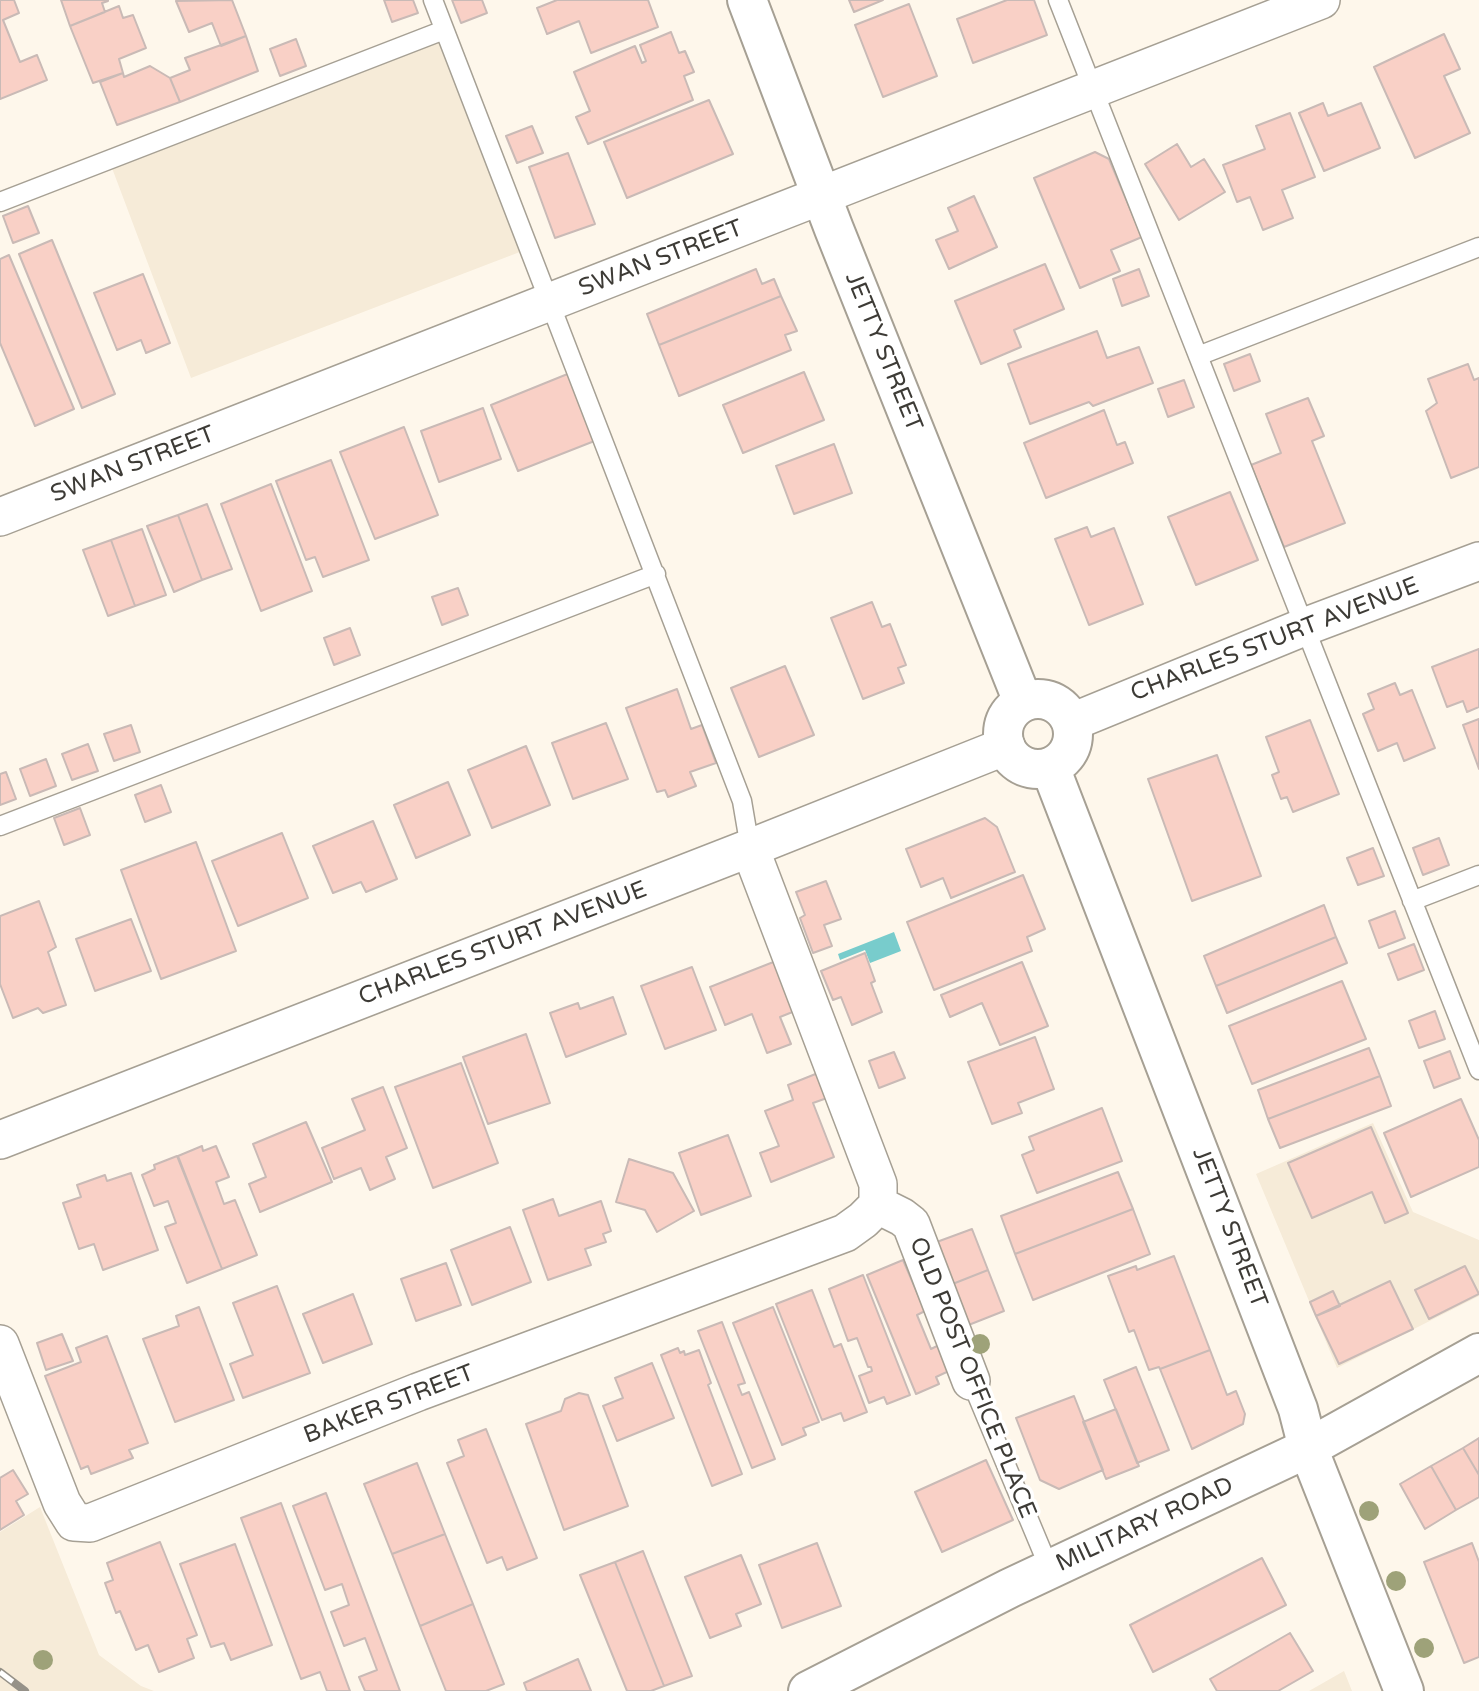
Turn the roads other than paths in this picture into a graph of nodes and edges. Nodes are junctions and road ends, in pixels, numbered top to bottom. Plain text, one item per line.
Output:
1 (433, 0) edge
2 (747, 0) edge
3 (1058, 0) edge
4 (1321, 0) edge
5 (444, 30) junction
6 (1093, 89) junction
7 (820, 195) junction
8 (0, 202) edge
9 (1479, 247) edge
10 (550, 302) junction
11 (1198, 356) junction
12 (0, 517) edge
13 (1479, 561) edge
14 (656, 574) junction
15 (1304, 627) junction
16 (1023, 702) junction
17 (1072, 722) junction
18 (1006, 746) junction
19 (1050, 767) junction
20 (0, 826) edge
21 (750, 848) junction
22 (1479, 875) edge
23 (1412, 901) junction
24 (1479, 1070) edge
25 (0, 1140) edge
26 (878, 1205) junction
27 (0, 1344) edge
28 (1479, 1353) edge
29 (971, 1381) joint
30 (1308, 1448) junction
31 (1050, 1570) junction
32 (808, 1691) edge
33 (1404, 1691) edge

1 - 5 lane
2 - 7 street, JETTY STREET
3 - 6 lane
4 - 6 street, SWAN STREET
5 - 8 lane
5 - 10 lane
6 - 7 street, SWAN STREET
6 - 11 lane
7 - 10 street, SWAN STREET
7 - 16 street, JETTY STREET
9 - 11 lane
10 - 12 street, SWAN STREET
10 - 14 lane
11 - 15 lane
13 - 15 street, CHARLES STURT AVENUE
14 - 20 lane
14 - 21 lane
15 - 17 street, CHARLES STURT AVENUE
15 - 23 lane
16 - 17 street
16 - 18 street
17 - 19 street
18 - 19 street
18 - 21 street, CHARLES STURT AVENUE
19 - 30 street, JETTY STREET
21 - 25 street, CHARLES STURT AVENUE
21 - 26 street
22 - 23 lane
23 - 24 lane
26 - 27 street, BAKER STREET
26 - 29 street, OLD POST OFFICE PLACE
28 - 30 street, MILITARY ROAD
29 - 31 lane, OLD POST OFFICE PLACE
30 - 31 street, MILITARY ROAD
30 - 33 street, JETTY STREET
31 - 32 street, MILITARY ROAD

